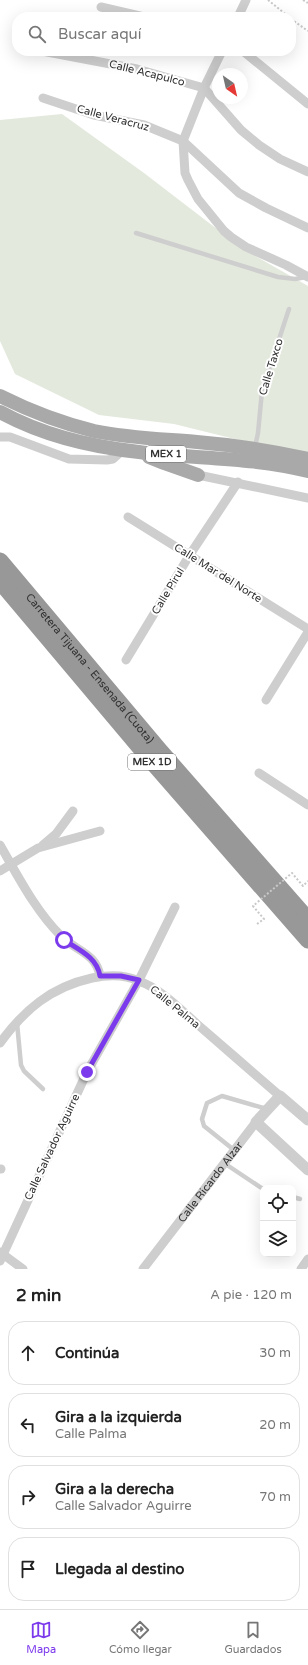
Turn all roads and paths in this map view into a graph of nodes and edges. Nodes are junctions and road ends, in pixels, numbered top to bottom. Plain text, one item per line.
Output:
1 (246, 0) edge
2 (268, 0) edge
3 (303, 0) edge
4 (308, 3) edge
5 (101, 8) dead end
6 (120, 12) edge
7 (240, 12) edge
8 (283, 12) edge
9 (296, 22) edge
10 (308, 31) edge
11 (68, 56) edge
12 (220, 56) edge
13 (249, 56) edge
14 (204, 88) junction
15 (43, 98) dead end
16 (308, 104) edge
17 (183, 141) junction
18 (308, 172) edge
19 (308, 228) edge
20 (136, 233) dead end
21 (308, 277) edge
22 (289, 309) dead end
23 (0, 396) edge
24 (0, 412) edge
25 (33, 419) junction
26 (0, 437) edge
27 (254, 449) junction
28 (123, 450) junction
29 (139, 452) junction
30 (308, 459) edge
31 (308, 472) edge
32 (198, 475) joint
33 (238, 482) junction
34 (308, 498) edge
35 (128, 517) dead end
36 (190, 556) junction
37 (0, 561) edge
38 (0, 581) edge
39 (308, 631) edge
40 (126, 660) dead end
41 (266, 700) dead end
42 (259, 772) dead end
43 (308, 805) edge
44 (73, 810) dead end
45 (100, 831) dead end
46 (0, 845) edge
47 (38, 848) junction
48 (11, 864) junction
49 (0, 871) edge
50 (308, 881) edge
51 (175, 907) dead end
52 (308, 920) edge
53 (258, 924) dead end
54 (308, 940) edge
55 (100, 976) junction
56 (139, 980) junction
57 (17, 1023) junction
58 (0, 1043) edge
59 (43, 1089) dead end
60 (280, 1096) junction
61 (267, 1109) junction
62 (308, 1120) edge
63 (256, 1122) junction
64 (234, 1150) junction
65 (224, 1163) junction
66 (308, 1170) edge
67 (260, 1187) edge
68 (296, 1198) edge
69 (300, 1199) dead end
70 (1, 1255) edge
71 (308, 1260) edge
72 (23, 1269) edge
73 (143, 1269) edge
74 (301, 1269) edge

1 - 7 street
2 - 8 path
3 - 4 path
5 - 6 street
9 - 10 path
11 - 14 street, Calle Acapulco
12 - 14 street
13 - 16 street
14 - 17 street
14 - 18 street
15 - 17 street, Calle Veracruz
17 - 19 street
17 - 21 street
20 - 21 lane
22 - 27 lane, Calle Taxco
23 - 25 main road, MEX 1
24 - 25 main road, MEX 1
25 - 27 main road, MEX 1
25 - 28 main road, MEX 1
26 - 28 street
27 - 30 main road, MEX 1
28 - 29 main road, MEX 1
29 - 31 main road, MEX 1
29 - 32 main road
32 - 33 street
33 - 34 street
33 - 36 street, Calle Pirul
35 - 36 street, Calle Mar del Norte
36 - 39 street, Calle Mar del Norte
36 - 40 street, Calle Pirul
37 - 52 highway, Carretera Tijuana - Ensenada (Cuota) / MEX 1D
38 - 54 highway, Carretera Tijuana - Ensenada (Cuota) / MEX 1D
39 - 41 street
42 - 43 street
44 - 47 street
45 - 47 street
46 - 48 street
47 - 48 street
48 - 49 street
48 - 55 street
50 - 53 path, bridge
51 - 56 street, Calle Salvador Aguirre
55 - 56 street, Calle Palma
55 - 57 street, Calle Palma
56 - 60 street, Calle Palma
56 - 70 street, Calle Salvador Aguirre
57 - 58 street, Calle Palma
57 - 59 lane
60 - 61 street, Calle Ricardo Alzar
60 - 62 street
61 - 63 street, Calle Ricardo Alzar
61 - 64 lane
63 - 64 street, Calle Ricardo Alzar
63 - 66 street
64 - 65 street, Calle Ricardo Alzar
65 - 67 lane
65 - 73 street, Calle Ricardo Alzar
68 - 69 lane
70 - 72 street
71 - 74 street

